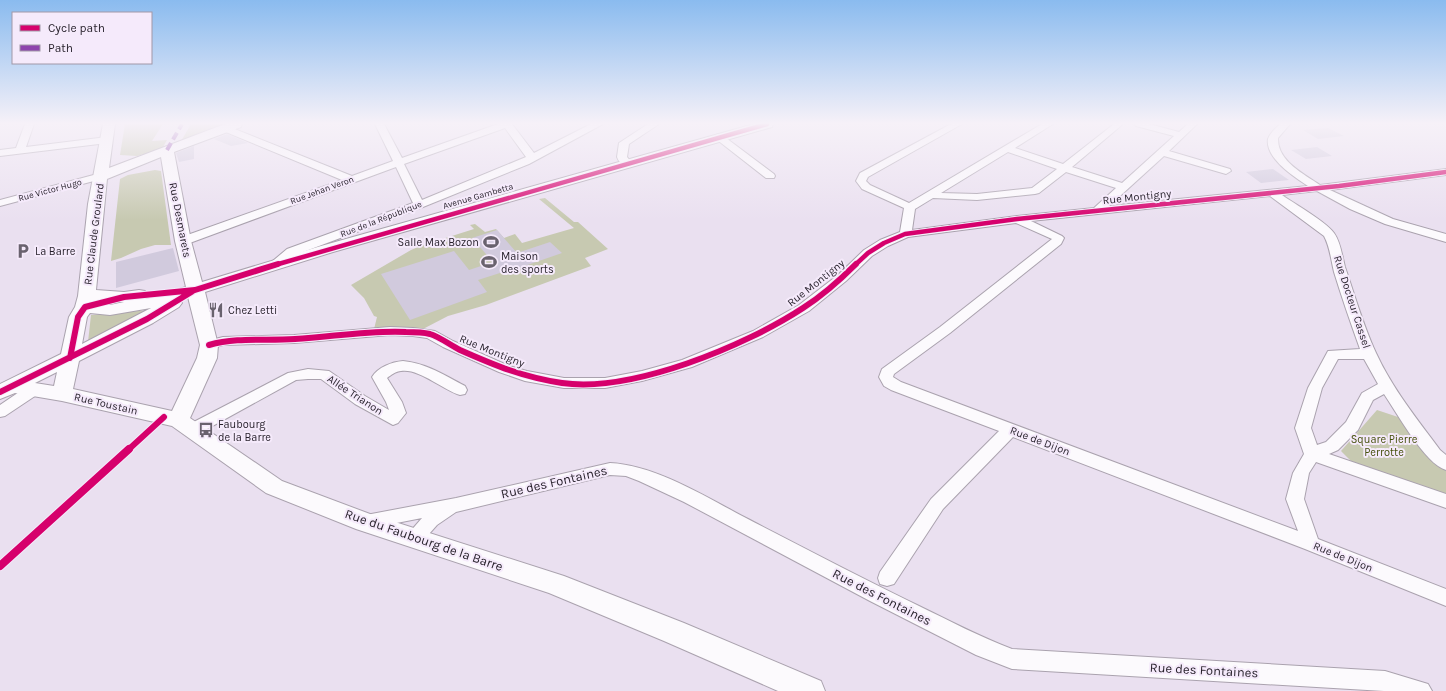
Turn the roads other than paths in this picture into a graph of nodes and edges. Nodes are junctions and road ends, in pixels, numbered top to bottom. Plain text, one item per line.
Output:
1 (104, 156) edge
2 (112, 156) edge
3 (139, 156) edge
4 (151, 156) edge
5 (168, 156) edge
6 (294, 156) edge
7 (395, 156) edge
8 (417, 156) edge
9 (535, 156) edge
10 (621, 156) edge
11 (651, 156) edge
12 (744, 156) edge
13 (898, 156) edge
14 (996, 156) edge
15 (1030, 156) edge
16 (1079, 156) edge
17 (1157, 156) edge
18 (1176, 156) edge
19 (1277, 156) edge
20 (532, 158) joint
21 (398, 163) junction
22 (627, 163) junction
23 (1065, 168) junction
24 (1226, 171) dead end
25 (1446, 172) edge
26 (101, 176) junction
27 (770, 176) dead end
28 (352, 180) junction
29 (1123, 187) junction
30 (1319, 188) junction
31 (1272, 193) junction
32 (931, 194) junction
33 (0, 203) edge
34 (419, 205) junction
35 (910, 207) junction
36 (1096, 212) junction
37 (1018, 219) junction
38 (905, 234) junction
39 (1446, 238) edge
40 (183, 241) junction
41 (326, 245) junction
42 (195, 290) junction
43 (87, 298) junction
44 (209, 345) junction
45 (1369, 354) junction
46 (70, 358) junction
47 (1386, 386) junction
48 (4, 387) edge
49 (33, 390) junction
50 (460, 390) dead end
51 (62, 394) junction
52 (0, 412) edge
53 (185, 425) junction
54 (1010, 430) junction
55 (1312, 454) junction
56 (1446, 464) edge
57 (1446, 501) edge
58 (456, 505) junction
59 (364, 522) junction
60 (415, 538) junction
61 (1310, 544) junction
62 (887, 578) dead end
63 (1446, 598) edge
64 (811, 691) edge
65 (1421, 691) edge

1 - 26 main road, Rue Claude Groulard
2 - 3 main road
4 - 26 main road
5 - 40 main road, Rue Desmarets
6 - 28 street
7 - 21 street
8 - 21 street, Rue Jehan Veron
9 - 20 street, Rue de la République
10 - 22 street
11 - 22 main road, Avenue Gambetta
12 - 27 street
13 - 35 street
14 - 32 street
15 - 23 street
16 - 23 street
17 - 29 street
18 - 24 street
19 - 30 street
20 - 34 street, Rue de la République
21 - 28 street, Rue Jehan Veron
21 - 34 street
22 - 41 main road, Avenue Gambetta
23 - 29 street
23 - 32 street
25 - 30 street, Rue Montigny
26 - 33 street, Rue Victor Hugo
26 - 43 main road, Rue Claude Groulard
28 - 40 street, Rue Jehan Veron
29 - 36 street
30 - 31 street, Rue Montigny
30 - 39 street
31 - 36 street, Rue Montigny
31 - 45 street, Rue Docteur Cassel
32 - 35 street
34 - 41 street, Rue de la République
35 - 38 street
36 - 37 street, Rue Montigny
37 - 38 street, Rue Montigny
37 - 54 street, Rue de Dijon
38 - 44 street, Rue Montigny
40 - 42 main road, Rue Desmarets
41 - 42 main road, Avenue Gambetta
42 - 43 main road
42 - 43 main road
42 - 44 main road
42 - 46 main road
43 - 46 main road, Rue Claude Groulard
44 - 53 main road
45 - 47 street, Rue Docteur Cassel
45 - 55 street
46 - 48 main road
46 - 51 main road, Rue Claude Groulard
47 - 55 street
47 - 56 street, Rue Docteur Cassel
48 - 49 main road, Rue Toustain
49 - 51 main road, Rue Toustain
49 - 52 street
50 - 53 street, Allée Trianon
51 - 53 main road, Rue Toustain
53 - 59 main road, Rue du Faubourg de la Barre
54 - 61 street, Rue de Dijon
54 - 62 street
55 - 57 street
55 - 61 street
58 - 59 street, Rue des Fontaines
58 - 60 street
58 - 65 street, Rue des Fontaines
59 - 60 main road, Rue du Faubourg de la Barre
60 - 64 main road, Rue du Faubourg de la Barre
61 - 63 street, Rue de Dijon

